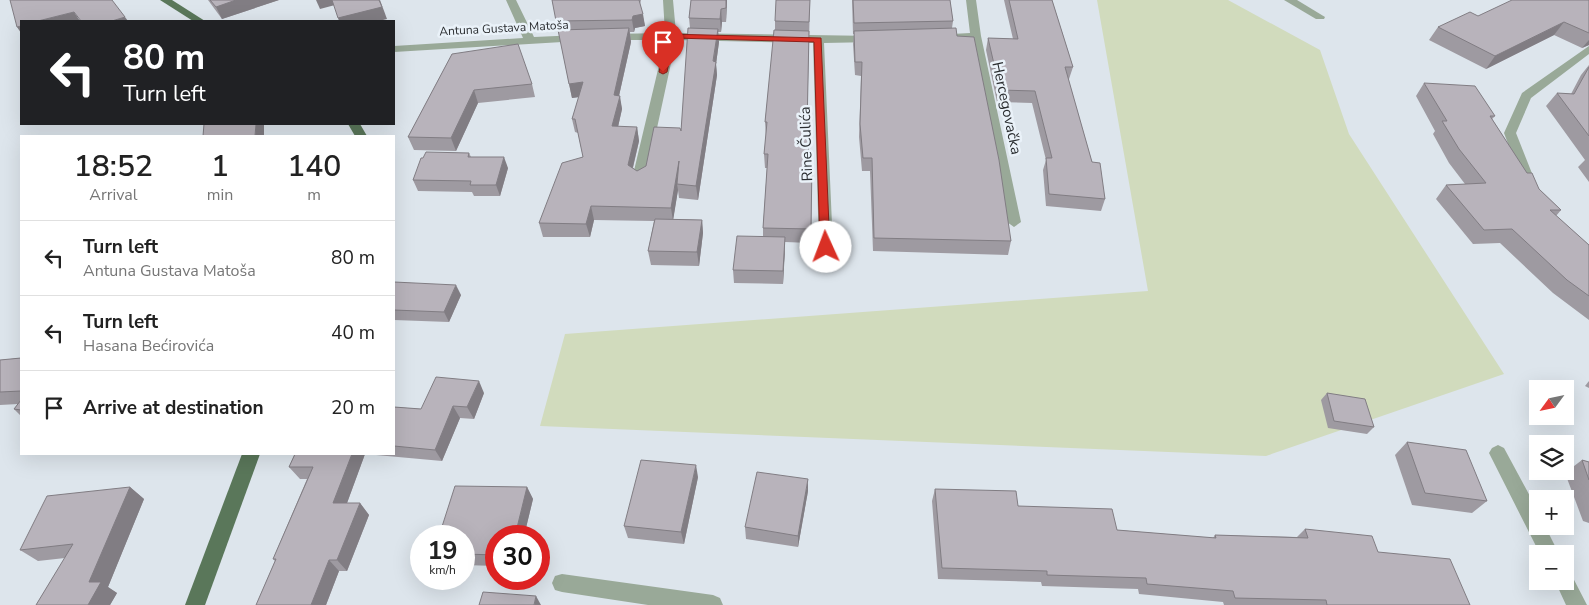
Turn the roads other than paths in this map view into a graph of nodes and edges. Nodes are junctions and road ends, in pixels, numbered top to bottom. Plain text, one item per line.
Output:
1 (165, 0) edge
2 (511, 0) edge
3 (668, 0) edge
4 (971, 0) edge
5 (1289, 0) edge
6 (1320, 17) dead end
7 (198, 20) edge
8 (671, 36) junction
9 (976, 36) junction
10 (936, 37) edge
11 (887, 38) edge
12 (529, 39) junction
13 (818, 40) junction
14 (395, 49) edge
15 (1589, 50) edge
16 (639, 179) edge
17 (1534, 198) edge
18 (1014, 222) dead end
19 (826, 247) dead end
20 (1498, 453) dead end
21 (251, 455) edge
22 (1545, 545) edge
23 (562, 583) dead end
24 (1568, 590) edge
25 (195, 605) edge
26 (713, 605) edge
27 (1576, 605) edge

1 - 7 main road
2 - 12 street
3 - 8 street
4 - 9 street, Hercegovačka
5 - 6 street
8 - 12 street, Antuna Gustava Matoša
8 - 13 street, Antuna Gustava Matoša
8 - 16 street
9 - 10 street
9 - 18 street, Hercegovačka
11 - 13 street, Antuna Gustava Matoša
12 - 14 street, Antuna Gustava Matoša
13 - 19 street, Rine Čulića
15 - 17 street
20 - 22 street
21 - 25 main road
23 - 26 street
24 - 27 street

